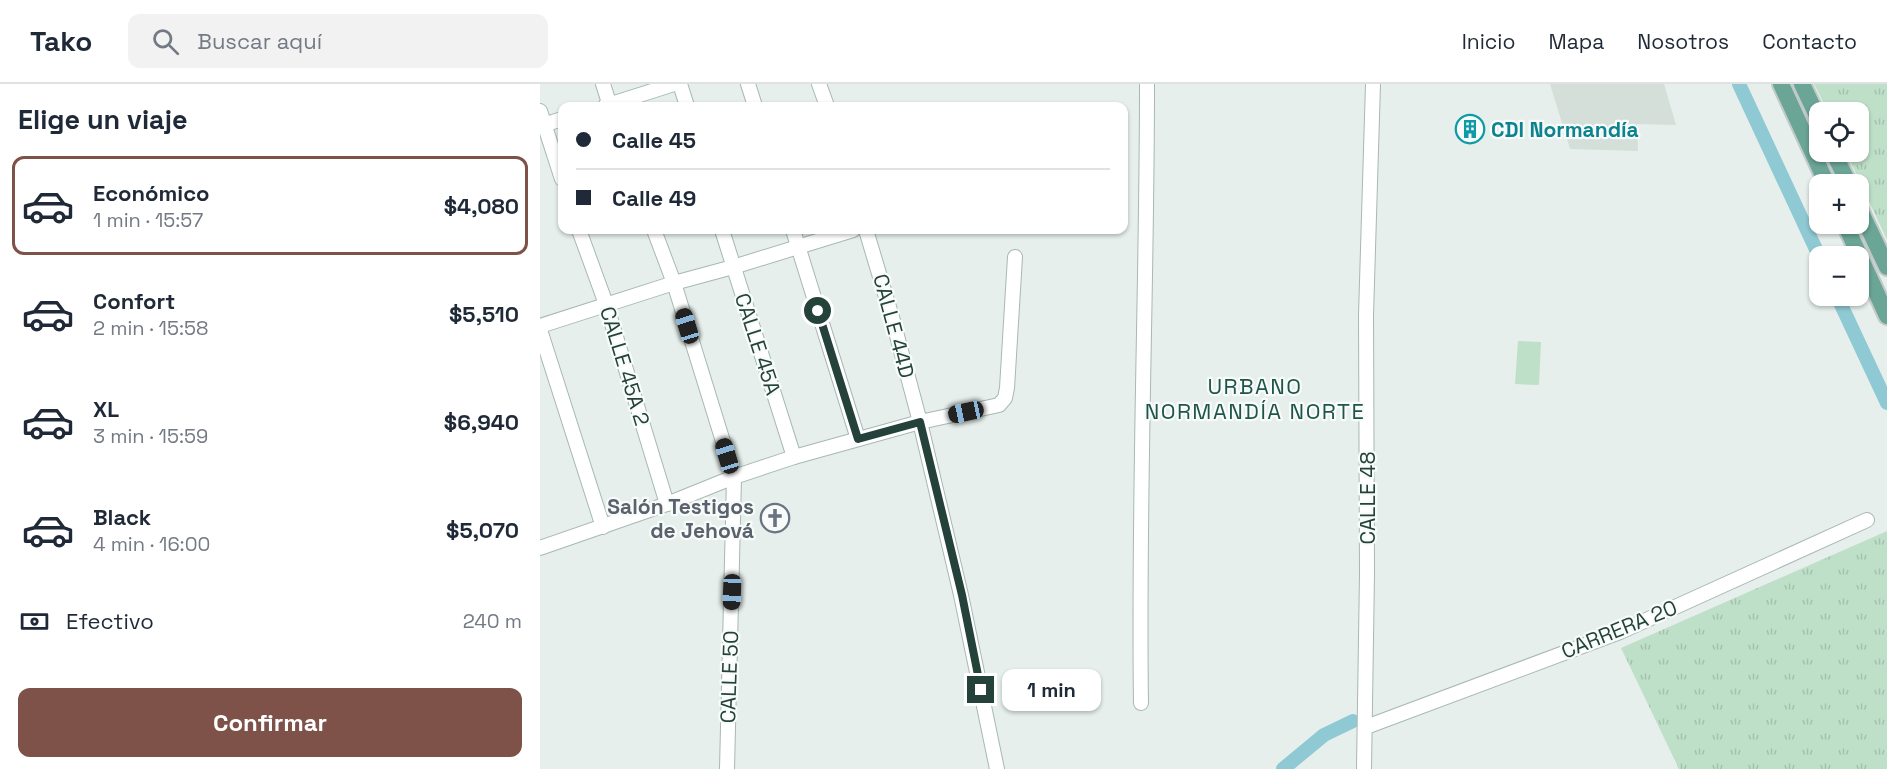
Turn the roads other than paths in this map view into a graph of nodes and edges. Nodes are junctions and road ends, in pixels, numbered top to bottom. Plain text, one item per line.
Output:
1 (603, 84) edge
2 (674, 84) edge
3 (680, 84) edge
4 (748, 84) edge
5 (819, 84) edge
6 (1147, 84) edge
7 (1373, 84) edge
8 (1780, 84) edge
9 (1802, 84) edge
10 (607, 102) edge
11 (620, 102) edge
12 (686, 102) edge
13 (754, 102) edge
14 (825, 102) edge
15 (1811, 102) edge
16 (558, 119) edge
17 (541, 120) edge
18 (558, 168) edge
19 (1822, 174) edge
20 (1869, 229) edge
21 (580, 234) edge
22 (656, 234) edge
23 (723, 234) edge
24 (795, 234) edge
25 (840, 234) edge
26 (867, 234) edge
27 (1850, 234) edge
28 (799, 247) junction
29 (1015, 257) dead end
30 (733, 267) junction
31 (1887, 267) edge
32 (674, 283) junction
33 (606, 304) junction
34 (1887, 316) edge
35 (540, 328) edge
36 (920, 422) junction
37 (858, 439) junction
38 (794, 457) junction
39 (734, 477) junction
40 (667, 504) junction
41 (1867, 520) dead end
42 (603, 527) junction
43 (540, 548) edge
44 (1141, 703) dead end
45 (1366, 724) junction
46 (727, 769) edge
47 (997, 769) edge
48 (1364, 769) edge

1 - 10 street
2 - 11 street
3 - 12 street
4 - 13 street
5 - 14 street
6 - 44 street
7 - 45 street, CALLE 48
8 - 19 main road
9 - 15 main road
16 - 17 street
17 - 18 street
20 - 31 main road
21 - 33 street, CALLE 45A 2
22 - 32 street, CALLE 50
23 - 30 street, CALLE 45A
24 - 28 street
25 - 28 street
26 - 36 street, CALLE 44D
27 - 34 main road
28 - 30 street
28 - 37 street
29 - 36 street
30 - 32 street
30 - 38 street, CALLE 45A
32 - 33 street
32 - 39 street, CALLE 50
33 - 35 street
33 - 40 street, CALLE 45A 2
35 - 42 street
36 - 37 street
36 - 47 street, CALLE 44D
37 - 38 street
38 - 39 street
39 - 40 street
39 - 46 street, CALLE 50
40 - 42 street
41 - 45 street, CARRERA 20
42 - 43 street
45 - 48 street, CALLE 48

